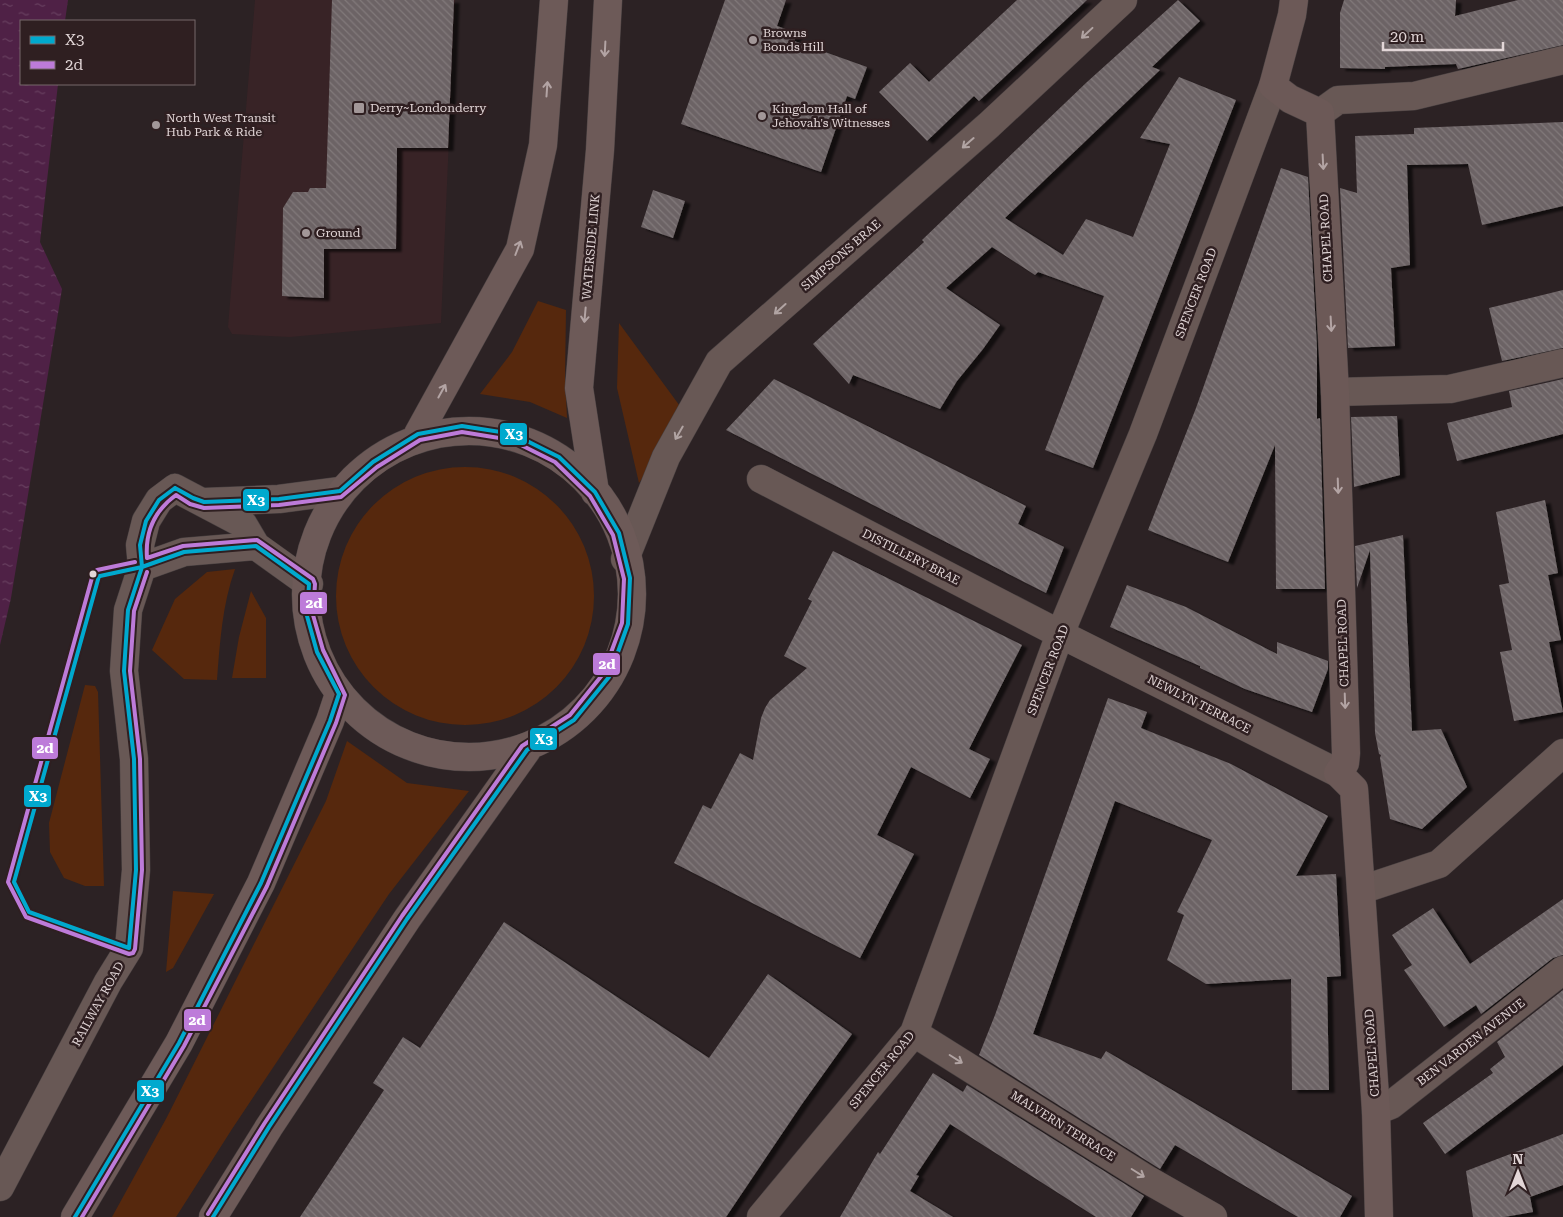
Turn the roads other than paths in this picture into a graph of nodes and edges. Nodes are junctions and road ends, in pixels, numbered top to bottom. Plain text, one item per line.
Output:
1 (554, 0) edge
2 (608, 0) edge
3 (1123, 0) edge
4 (1294, 0) edge
5 (1563, 60) edge
6 (1273, 86) junction
7 (1320, 113) junction
8 (1563, 363) edge
9 (1334, 392) junction
10 (418, 434) junction
11 (761, 480) dead end
12 (340, 492) junction
13 (596, 492) junction
14 (204, 502) junction
15 (256, 546) junction
16 (625, 559) junction
17 (142, 567) junction
18 (309, 584) junction
19 (1060, 634) junction
20 (339, 694) junction
21 (527, 750) junction
22 (1563, 753) edge
23 (1338, 773) junction
24 (1361, 890) junction
25 (1563, 970) edge
26 (914, 1033) junction
27 (1376, 1110) junction
28 (0, 1187) edge
29 (769, 1214) edge
30 (75, 1217) edge
31 (213, 1217) edge
32 (1212, 1217) edge
33 (1379, 1217) edge

10 -> 1 highway
2 -> 13 highway, WATERSIDE LINK
3 -> 16 street, SIMPSONS BRAE
4 - 6 main road
5 - 7 street
6 - 7 main road
6 - 19 street, SPENCER ROAD
7 -> 9 main road, CHAPEL ROAD
8 - 9 street
9 -> 23 main road, CHAPEL ROAD
10 - 12 highway
10 - 13 highway
11 - 19 street, DISTILLERY BRAE
12 - 14 street, RAILWAY ROAD
12 - 18 highway
13 - 16 highway
14 - 15 street, RAILWAY ROAD
14 - 17 street, RAILWAY ROAD
15 - 17 street
15 - 18 street, RAILWAY ROAD
16 - 21 highway
17 - 28 street, RAILWAY ROAD
18 - 20 highway
19 - 23 street, NEWLYN TERRACE
19 - 26 street, SPENCER ROAD
20 - 21 highway
20 - 30 highway
21 - 31 highway
22 - 24 street
23 - 24 main road, CHAPEL ROAD
24 - 27 main road, CHAPEL ROAD
25 - 27 street, BEN VARDEN AVENUE
26 - 29 street, SPENCER ROAD
26 -> 32 street, MALVERN TERRACE
27 - 33 main road, CHAPEL ROAD

